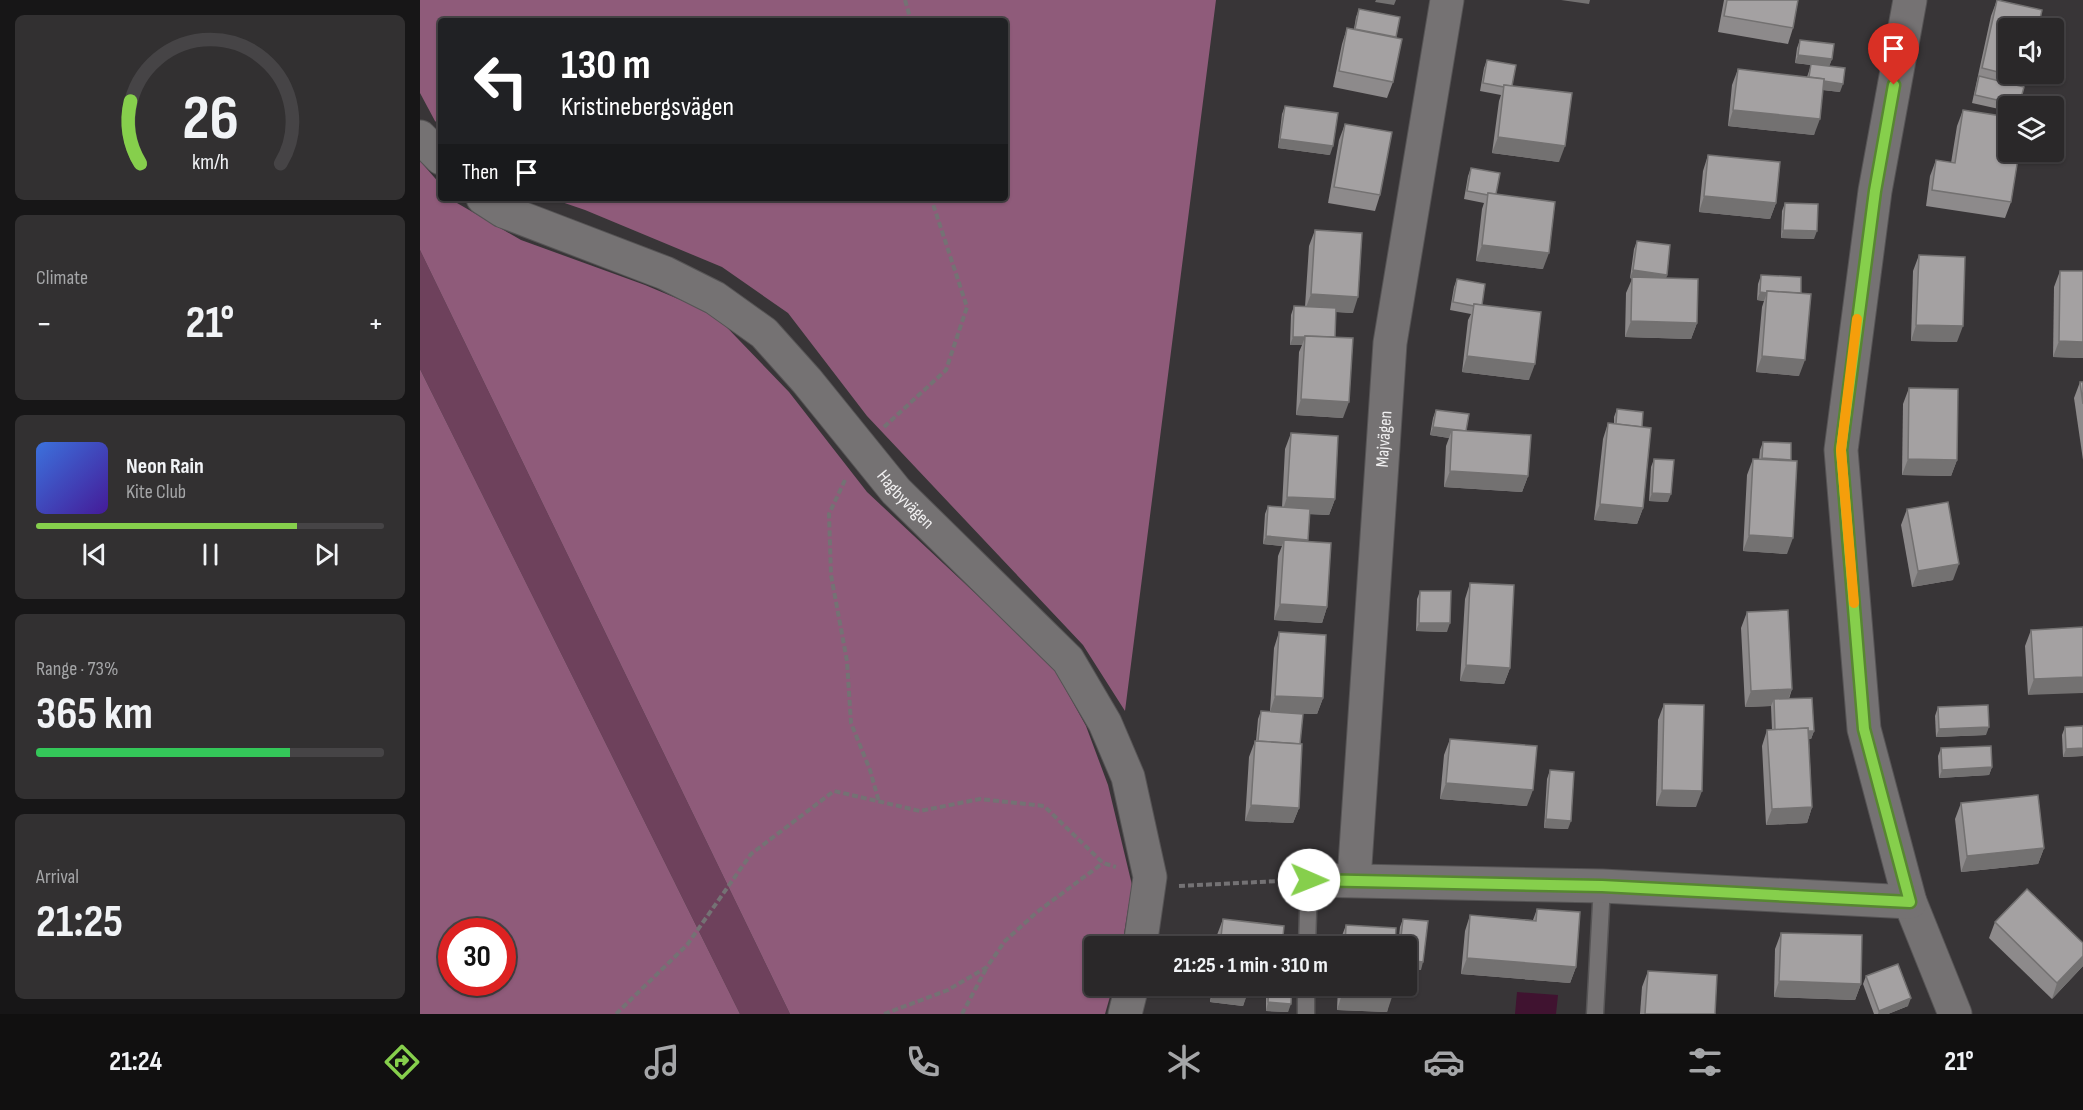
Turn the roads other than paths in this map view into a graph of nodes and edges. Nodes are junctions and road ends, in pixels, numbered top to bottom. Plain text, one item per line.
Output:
1 (1447, 0) edge
2 (1910, 0) edge
3 (420, 137) edge
4 (438, 155) edge
5 (488, 201) edge
6 (1309, 880) joint
7 (1354, 880) junction
8 (1602, 886) junction
9 (1910, 902) junction
10 (1144, 936) edge
11 (1308, 936) edge
12 (1130, 996) edge
13 (1306, 996) edge
14 (1125, 1014) edge
15 (1306, 1014) edge
16 (1595, 1014) edge
17 (1955, 1014) edge

1 - 7 street, Majvägen
2 - 9 street
3 - 4 street
5 - 10 street, Hagbyvägen
6 - 7 street
6 - 11 lane
7 - 8 street
8 - 9 street
8 - 16 lane
9 - 17 street
12 - 14 street
13 - 15 lane

